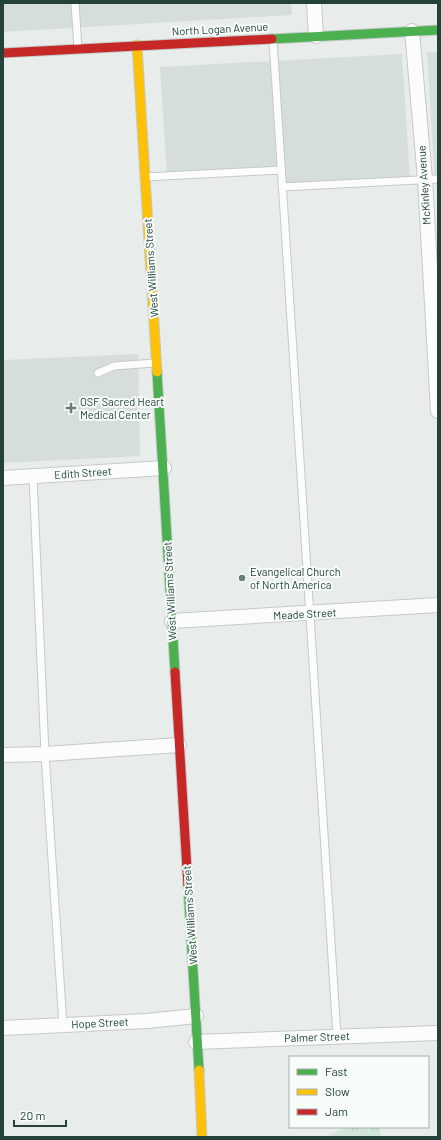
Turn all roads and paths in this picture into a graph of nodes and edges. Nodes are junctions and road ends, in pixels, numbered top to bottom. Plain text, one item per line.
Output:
1 (75, 3) edge
2 (314, 3) edge
3 (438, 30) edge
4 (412, 31) junction
5 (316, 36) junction
6 (273, 38) junction
7 (137, 45) junction
8 (78, 49) junction
9 (3, 53) edge
10 (281, 170) junction
11 (145, 177) junction
12 (431, 179) edge
13 (282, 187) junction
14 (435, 321) edge
15 (157, 363) junction
16 (98, 374) dead end
17 (438, 411) edge
18 (164, 468) junction
19 (33, 476) junction
20 (3, 478) edge
21 (438, 605) edge
22 (309, 614) junction
23 (172, 621) junction
24 (179, 745) junction
25 (45, 754) junction
26 (3, 755) edge
27 (196, 1016) junction
28 (63, 1025) junction
29 (3, 1028) edge
30 (438, 1032) edge
31 (337, 1036) junction
32 (196, 1042) junction
33 (202, 1137) edge

1 - 8 lane
2 - 5 street
3 - 4 street, North Logan Avenue
4 - 5 street, North Logan Avenue
4 - 12 street, McKinley Avenue
5 - 6 street, North Logan Avenue
6 - 7 street, North Logan Avenue
6 - 10 lane
7 - 8 street, North Logan Avenue
7 - 11 street, West Williams Street
8 - 9 street, North Logan Avenue
10 - 11 lane
10 - 13 lane
11 - 15 street, West Williams Street
12 - 13 lane
12 - 14 street, McKinley Avenue
13 - 22 lane
14 - 17 street, McKinley Avenue
15 - 16 lane
15 - 18 street, West Williams Street
18 - 19 street, Edith Street
18 - 23 street, West Williams Street
19 - 20 street, Edith Street
19 - 25 lane
21 - 22 street, Meade Street
22 - 23 street, Meade Street
22 - 31 lane
23 - 24 street, West Williams Street
24 - 25 street
24 - 27 street, West Williams Street
25 - 26 street
25 - 28 lane
27 - 28 street, Hope Street
27 - 32 street, West Williams Street
28 - 29 street, Hope Street
30 - 31 street, Palmer Street
31 - 32 street, Palmer Street
32 - 33 street, West Williams Street

